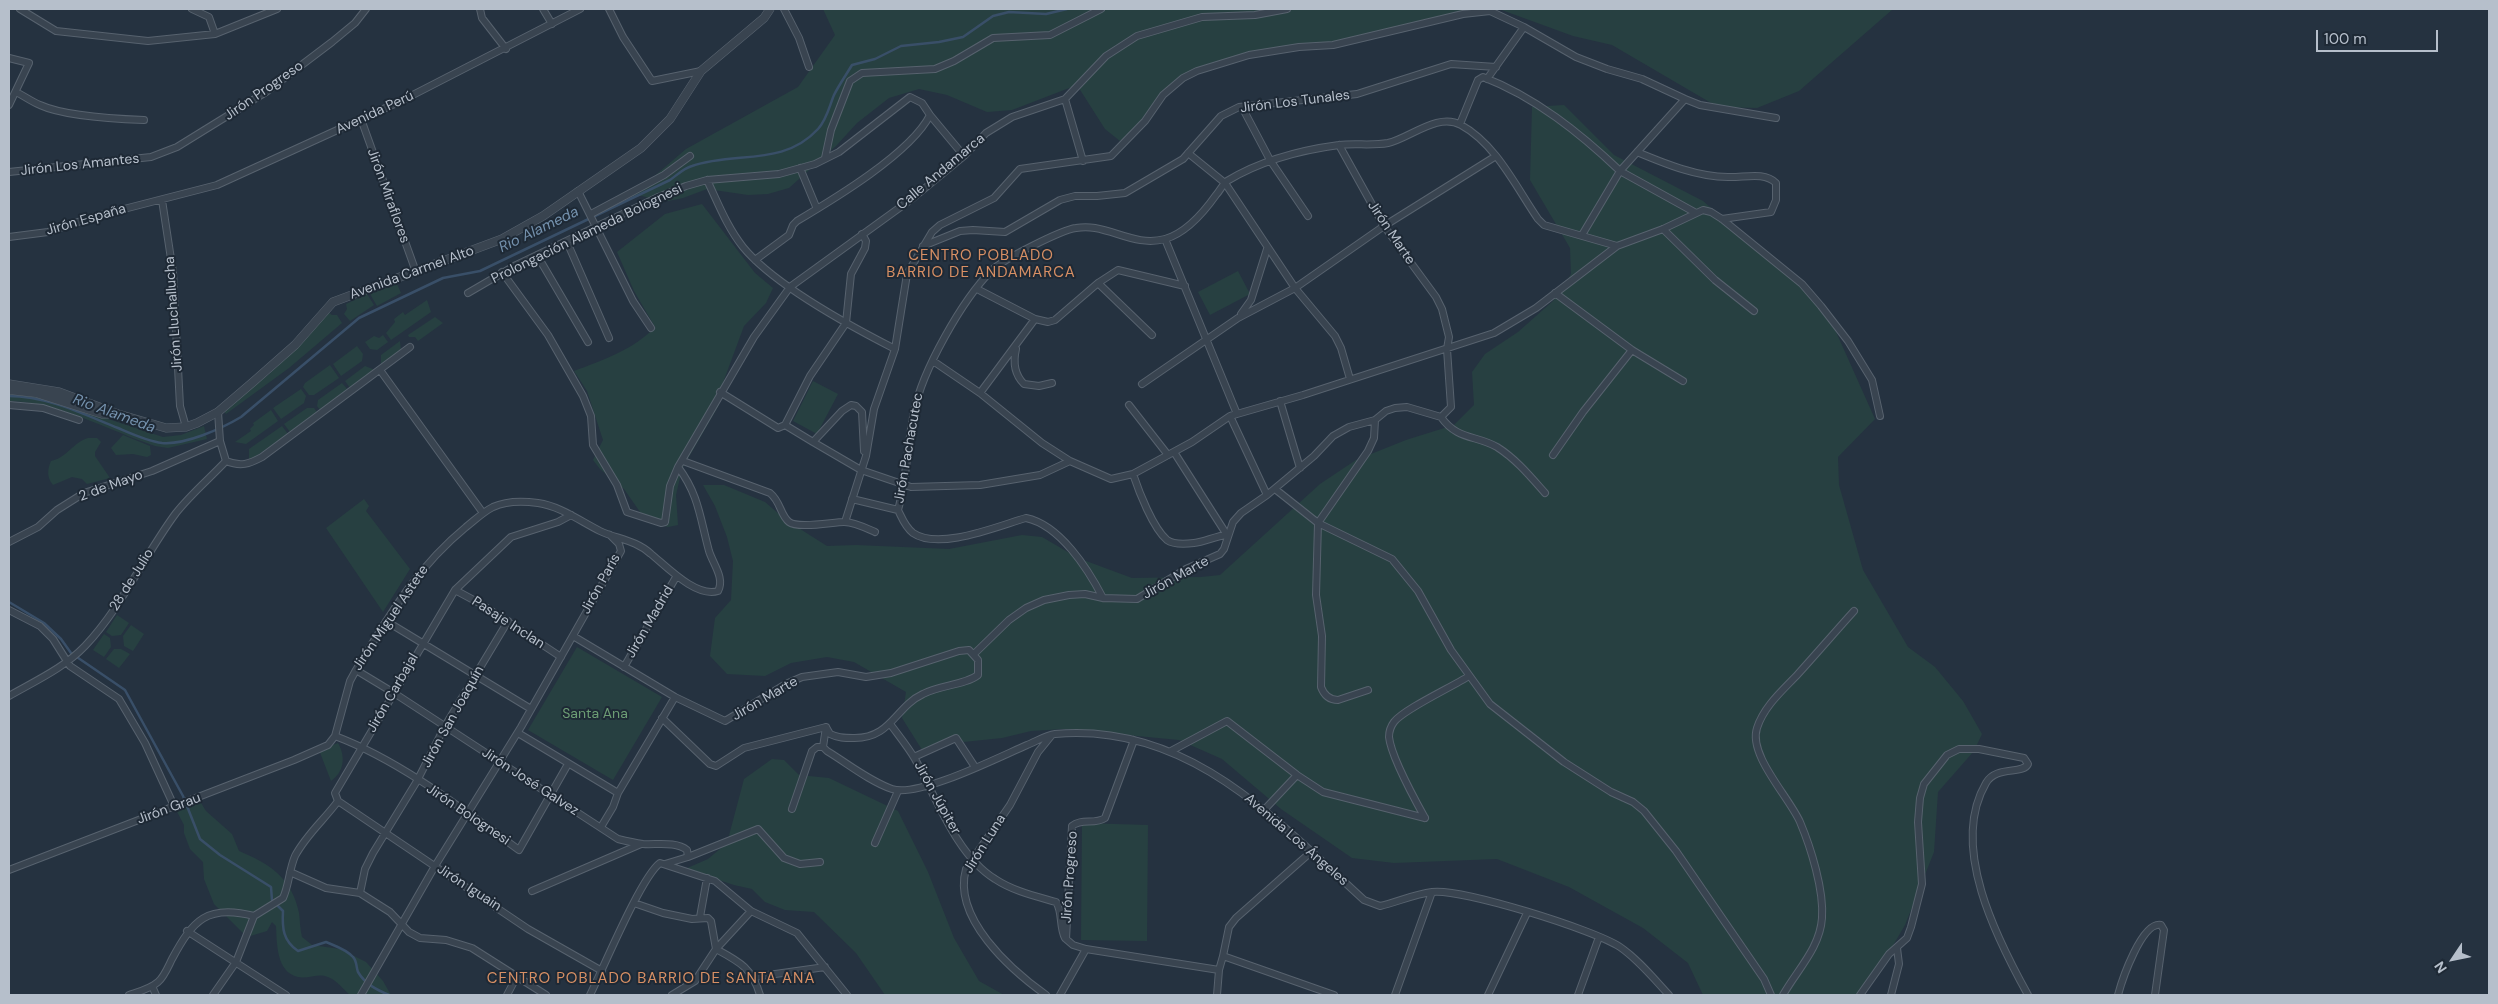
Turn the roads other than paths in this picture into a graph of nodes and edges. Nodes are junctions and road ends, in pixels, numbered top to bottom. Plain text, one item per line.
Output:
1 (20, 9) edge
2 (192, 9) edge
3 (277, 9) edge
4 (366, 9) edge
5 (480, 9) edge
6 (543, 9) edge
7 (580, 9) edge
8 (609, 9) edge
9 (770, 9) edge
10 (784, 9) edge
11 (1101, 9) edge
12 (1286, 9) edge
13 (552, 24) junction
14 (1524, 27) junction
15 (215, 34) junction
16 (506, 49) junction
17 (9, 58) edge
18 (809, 67) dead end
19 (1496, 67) junction
20 (701, 72) junction
21 (1487, 79) junction
22 (16, 92) junction
23 (1065, 99) junction
24 (1685, 99) junction
25 (9, 105) edge
26 (1242, 107) junction
27 (930, 115) junction
28 (1776, 118) dead end
29 (361, 119) junction
30 (144, 120) dead end
31 (1460, 124) junction
32 (1339, 145) junction
33 (1188, 152) junction
34 (1637, 152) junction
35 (690, 156) dead end
36 (964, 156) junction
37 (1496, 156) junction
38 (151, 157) joint
39 (825, 158) junction
40 (1270, 160) junction
41 (1083, 161) junction
42 (800, 168) junction
43 (1620, 171) junction
44 (9, 172) edge
45 (707, 180) junction
46 (1225, 183) junction
47 (578, 191) junction
48 (162, 200) junction
49 (817, 210) junction
50 (1696, 213) junction
51 (591, 215) junction
52 (1308, 216) dead end
53 (1722, 219) junction
54 (597, 226) junction
55 (1384, 226) junction
56 (1663, 229) junction
57 (862, 234) junction
58 (1582, 235) junction
59 (9, 237) edge
60 (1165, 239) junction
61 (567, 242) junction
62 (922, 246) junction
63 (1617, 246) junction
64 (1267, 249) junction
65 (537, 255) junction
66 (755, 260) junction
67 (416, 272) junction
68 (502, 272) junction
69 (1098, 283) junction
70 (790, 286) junction
71 (1185, 286) junction
72 (1295, 288) junction
73 (977, 289) junction
74 (468, 292) dead end
75 (1555, 293) junction
76 (1754, 311) dead end
77 (1238, 318) junction
78 (1035, 319) junction
79 (846, 323) junction
80 (651, 328) dead end
81 (1152, 335) dead end
82 (609, 338) dead end
83 (1208, 339) junction
84 (588, 342) dead end
85 (1017, 345) junction
86 (410, 347) dead end
87 (895, 349) junction
88 (1446, 349) junction
89 (1632, 350) junction
90 (933, 361) junction
91 (380, 370) junction
92 (1350, 379) junction
93 (1683, 381) dead end
94 (1052, 383) dead end
95 (9, 384) edge
96 (1142, 384) dead end
97 (9, 390) edge
98 (720, 392) junction
99 (980, 393) junction
100 (1280, 402) junction
101 (9, 405) edge
102 (1129, 405) dead end
103 (118, 414) junction
104 (1238, 414) junction
105 (218, 416) junction
106 (1230, 416) junction
107 (1880, 416) dead end
108 (1441, 417) junction
109 (79, 420) dead end
110 (1375, 420) junction
111 (785, 425) junction
112 (186, 427) junction
113 (220, 439) junction
114 (813, 442) junction
115 (1171, 453) junction
116 (1553, 455) dead end
117 (226, 461) junction
118 (683, 461) junction
119 (1070, 461) junction
120 (678, 467) junction
121 (1300, 468) junction
122 (861, 470) junction
123 (1133, 474) junction
124 (905, 484) junction
125 (1275, 489) junction
126 (1545, 493) dead end
127 (1267, 496) junction
128 (852, 499) junction
129 (898, 510) junction
130 (484, 513) junction
131 (572, 515) junction
132 (845, 522) junction
133 (1318, 523) junction
134 (875, 532) dead end
135 (609, 535) junction
136 (1227, 535) junction
137 (9, 542) edge
138 (676, 577) junction
139 (455, 590) junction
140 (1104, 598) junction
141 (9, 610) edge
142 (1854, 612) dead end
143 (508, 621) junction
144 (386, 622) junction
145 (573, 636) junction
146 (422, 643) junction
147 (974, 654) junction
148 (561, 657) junction
149 (66, 661) junction
150 (624, 666) junction
151 (356, 670) junction
152 (476, 675) junction
153 (1469, 676) junction
154 (1368, 690) dead end
155 (394, 693) junction
156 (9, 696) edge
157 (675, 697) junction
158 (531, 709) junction
159 (662, 718) junction
160 (891, 725) junction
161 (445, 726) junction
162 (826, 727) junction
163 (518, 733) junction
164 (1053, 734) junction
165 (335, 736) junction
166 (1134, 740) junction
167 (823, 746) junction
168 (363, 747) junction
169 (1171, 751) junction
170 (914, 757) junction
171 (499, 762) junction
172 (568, 764) junction
173 (975, 767) junction
174 (1297, 775) junction
175 (417, 781) junction
176 (929, 786) junction
177 (898, 791) junction
178 (618, 793) junction
179 (550, 795) junction
180 (337, 799) junction
181 (174, 806) junction
182 (792, 809) dead end
183 (1265, 809) junction
184 (468, 813) junction
185 (601, 827) junction
186 (386, 833) junction
187 (875, 843) dead end
188 (642, 844) junction
189 (1311, 852) junction
190 (688, 857) junction
191 (972, 860) junction
192 (820, 862) dead end
193 (665, 864) junction
194 (434, 866) junction
195 (9, 870) edge
196 (290, 872) junction
197 (708, 878) junction
198 (532, 891) dead end
199 (1432, 892) junction
200 (360, 893) junction
201 (634, 902) junction
202 (750, 911) junction
203 (1528, 913) junction
204 (256, 914) junction
205 (700, 917) junction
206 (402, 923) junction
207 (187, 931) junction
208 (1599, 937) junction
209 (1066, 939) junction
210 (1897, 948) junction
211 (716, 949) junction
212 (1086, 949) junction
213 (1223, 956) junction
214 (236, 962) junction
215 (825, 967) junction
216 (1219, 970) junction
217 (602, 971) junction
218 (517, 976) junction
219 (754, 977) junction
220 (152, 986) junction
221 (362, 994) edge
222 (129, 995) edge
223 (156, 995) edge
224 (213, 995) edge
225 (286, 995) edge
226 (507, 995) edge
227 (546, 995) edge
228 (590, 995) edge
229 (672, 995) edge
230 (760, 995) edge
231 (847, 995) edge
232 (1046, 995) edge
233 (1060, 995) edge
234 (1217, 995) edge
235 (1334, 995) edge
236 (1395, 995) edge
237 (1488, 995) edge
238 (1578, 995) edge
239 (1669, 995) edge
240 (1770, 995) edge
241 (1783, 995) edge
242 (1860, 995) edge
243 (1891, 995) edge
244 (2028, 995) edge
245 (2118, 995) edge
246 (2155, 995) edge

1 - 15 street
2 - 15 street
3 - 15 street
4 - 38 street, Jirón Progreso
5 - 16 street
6 - 13 street
7 - 13 street, Avenida Perú
8 - 20 street
9 - 20 street, Avenida Carmel Alto
10 - 18 street
11 - 39 street
12 - 23 street, Calle Andamarca
13 - 16 street, Avenida Perú
14 - 19 street
14 - 24 street
14 - 41 street
16 - 29 street, Avenida Perú
17 - 22 street
19 - 21 street
19 - 26 street, Jirón Los Tunales
20 - 47 street, Avenida Carmel Alto
21 - 31 street
21 - 43 street
22 - 25 street
22 - 30 street
23 - 36 street, Calle Andamarca
23 - 41 street
24 - 28 street
24 - 34 street
26 - 33 street, Jirón Los Tunales
26 - 40 street
27 - 36 street
27 - 39 street, Prolongación Alameda Bolognesi
27 - 49 street
29 - 48 street, Avenida Perú
29 - 67 street, Jirón Miraflores
31 - 32 street, Jirón Pachacutec
31 - 37 street
32 - 40 street, Jirón Pachacutec
32 - 55 street, Jirón Marte
33 - 46 street
33 - 62 street, Jirón Los Tunales
34 - 43 street
34 - 53 street
35 - 51 street
36 - 57 street, Calle Andamarca
37 - 55 street
37 - 58 street
38 - 44 street, Jirón Los Amantes
39 - 42 street, Prolongación Alameda Bolognesi
40 - 46 street, Jirón Pachacutec
40 - 52 street
41 - 62 street
42 - 45 street, Prolongación Alameda Bolognesi
42 - 49 street
43 - 50 street
43 - 58 street
45 - 54 street, Prolongación Alameda Bolognesi
45 - 66 street
46 - 60 street, Jirón Pachacutec
46 - 64 street
47 - 51 street
47 - 67 street, Avenida Carmel Alto
48 - 59 street, Jirón España
48 - 112 street, Jirón Lluchallucha
49 - 66 street
50 - 53 street
50 - 56 street
51 - 54 street
53 - 107 street
54 - 61 street, Prolongación Alameda Bolognesi
54 - 80 street
55 - 72 street
55 - 88 street, Jirón Marte
56 - 63 street
56 - 76 street
57 - 70 street, Calle Andamarca
57 - 79 street
58 - 63 street
60 - 71 street
60 - 73 street, Jirón Pachacutec
61 - 65 street, Prolongación Alameda Bolognesi
61 - 82 street
62 - 87 street
63 - 75 street
64 - 72 street
64 - 77 street
65 - 68 street, Prolongación Alameda Bolognesi
65 - 84 street
66 - 70 street
67 - 105 street, Avenida Carmel Alto
68 - 74 street, Prolongación Alameda Bolognesi
68 - 120 street
69 - 71 street
69 - 78 street
69 - 81 street
70 - 79 street
70 - 98 street, Calle Andamarca
71 - 83 street
72 - 77 street
72 - 92 street
73 - 78 street
73 - 90 street, Jirón Pachacutec
75 - 88 street
75 - 89 street
77 - 83 street
78 - 85 street
79 - 87 street
79 - 111 street
83 - 96 street
83 - 104 street
85 - 94 street
85 - 99 street
86 - 91 street
87 - 122 street
88 - 92 street
88 - 108 street, Jirón Marte
89 - 93 street
89 - 116 street
90 - 99 street
90 - 124 street, Jirón Pachacutec
91 - 117 street
91 - 130 street
92 - 100 street
95 - 103 street
97 - 103 street
98 - 111 street
98 - 118 street, Calle Andamarca
99 - 119 street
100 - 104 street
100 - 121 street
101 - 109 street
102 - 115 street
103 - 112 street
104 - 106 street
105 - 112 street, Avenida Carmel Alto
105 - 113 street
106 - 115 street
106 - 127 street
108 - 110 street, Jirón Marte
108 - 126 street
110 - 121 street, Jirón Marte
110 - 133 street
111 - 114 street
113 - 117 street
113 - 137 street, 2 de Mayo
114 - 122 street
114 - 122 street
115 - 123 street
115 - 136 street
117 - 149 street, 28 de Julio
118 - 120 street
118 - 132 street
119 - 123 street
119 - 124 street
120 - 138 street, Jirón Miguel Astete
121 - 125 street, Jirón Marte
122 - 124 street
122 - 128 street
123 - 136 street
124 - 129 street, Jirón Pachacutec
125 - 127 street, Jirón Marte
125 - 133 street
127 - 136 street, Jirón Marte
128 - 129 street
128 - 132 street
129 - 140 street, Jirón Pachacutec
130 - 131 street, Jirón Miguel Astete
130 - 144 street, Jirón Miguel Astete
131 - 135 street, Jirón Miguel Astete
131 - 139 street, Jirón Carbajal
132 - 134 street
133 - 153 street
133 - 154 street
135 - 138 street, Jirón Miguel Astete
135 - 145 street, Jirón París
136 - 140 street, Jirón Marte
138 - 150 street, Jirón Madrid
139 - 143 street, Pasaje Inclan
139 - 146 street, Jirón Carbajal
140 - 147 street, Jirón Marte
141 - 149 street
142 - 241 street
143 - 148 street, Pasaje Inclan
143 - 152 street, Jirón San Joaquín
144 - 146 street
144 - 151 street, Jirón Miguel Astete
145 - 148 street
145 - 150 street
146 - 152 street
146 - 155 street, Jirón Carbajal
147 - 157 street, Jirón Marte
147 - 160 street
148 - 158 street
149 - 156 street, 28 de Julio
149 - 181 street
150 - 157 street
151 - 155 street, Jirón José Galvez
151 - 165 street, Jirón Miguel Astete
152 - 158 street
152 - 161 street, Jirón San Joaquín
153 - 174 street
153 - 240 street
155 - 161 street, Jirón José Galvez
155 - 168 street, Jirón Carbajal
157 - 159 street
158 - 163 street
159 - 162 street
159 - 178 street
160 - 162 street
160 - 170 street, Jirón Júpiter
161 - 171 street, Jirón José Galvez
161 - 175 street, Jirón San Joaquín
162 - 167 street
163 - 171 street
163 - 172 street
164 - 166 street, Avenida Los Ángeles
164 - 173 street, Avenida Los Ángeles
164 - 191 street, Jirón Luna
165 - 168 street, Jirón Bolognesi
165 - 181 street, Jirón Grau
166 - 169 street, Avenida Los Ángeles
166 - 209 street, Jirón Progreso
167 - 177 street
167 - 182 street
168 - 175 street, Jirón Bolognesi
168 - 180 street, Jirón Carbajal
169 - 174 street
169 - 183 street, Avenida Los Ángeles
170 - 173 street
170 - 176 street, Jirón Júpiter
171 - 179 street, Jirón José Galvez
171 - 184 street
172 - 178 street
172 - 179 street, Jirón Bolognesi
173 - 176 street, Avenida Los Ángeles
174 - 183 street
175 - 184 street, Jirón Bolognesi
175 - 186 street, Jirón San Joaquín
176 - 177 street, Avenida Los Ángeles
176 - 191 street, Jirón Júpiter
177 - 187 street
178 - 185 street
179 - 184 street, Jirón Bolognesi
179 - 185 street, Jirón José Galvez
180 - 186 street, Jirón Iguain
180 - 196 street, Jirón Carbajal
181 - 195 street, Jirón Grau
183 - 189 street, Avenida Los Ángeles
184 - 194 street
185 - 188 street, Jirón José Galvez
186 - 194 street, Jirón Iguain
186 - 200 street, Jirón San Joaquín
188 - 190 street, Jirón José Galvez
188 - 198 street
189 - 199 street, Avenida Los Ángeles
189 - 213 street
190 - 192 street
190 - 193 street
191 - 209 street, Jirón Júpiter
191 - 232 street, Jirón Luna
193 - 197 street
193 - 201 street
194 - 206 street
194 - 217 street, Jirón Iguain
196 - 200 street
196 - 204 street, Jirón Carbajal
197 - 202 street
197 - 205 street
199 - 203 street, Avenida Los Ángeles
199 - 236 street
200 - 206 street
201 - 205 street
201 - 217 street
202 - 211 street
202 - 215 street
203 - 208 street, Avenida Los Ángeles
203 - 237 street
204 - 207 street
204 - 214 street
205 - 211 street
206 - 218 street
206 - 221 street
207 - 214 street
207 - 220 street
208 - 238 street
208 - 239 street, Avenida Los Ángeles
209 - 212 street, Jirón Progreso
210 - 242 street
210 - 243 street
210 - 244 street
211 - 219 street
211 - 229 street
212 - 216 street, Jirón Progreso
212 - 233 street
213 - 216 street
213 - 235 street
214 - 224 street
214 - 225 street
215 - 219 street
215 - 231 street
216 - 234 street
217 - 228 street
218 - 226 street
218 - 227 street
219 - 230 street
220 - 222 street
220 - 223 street
245 - 246 street

